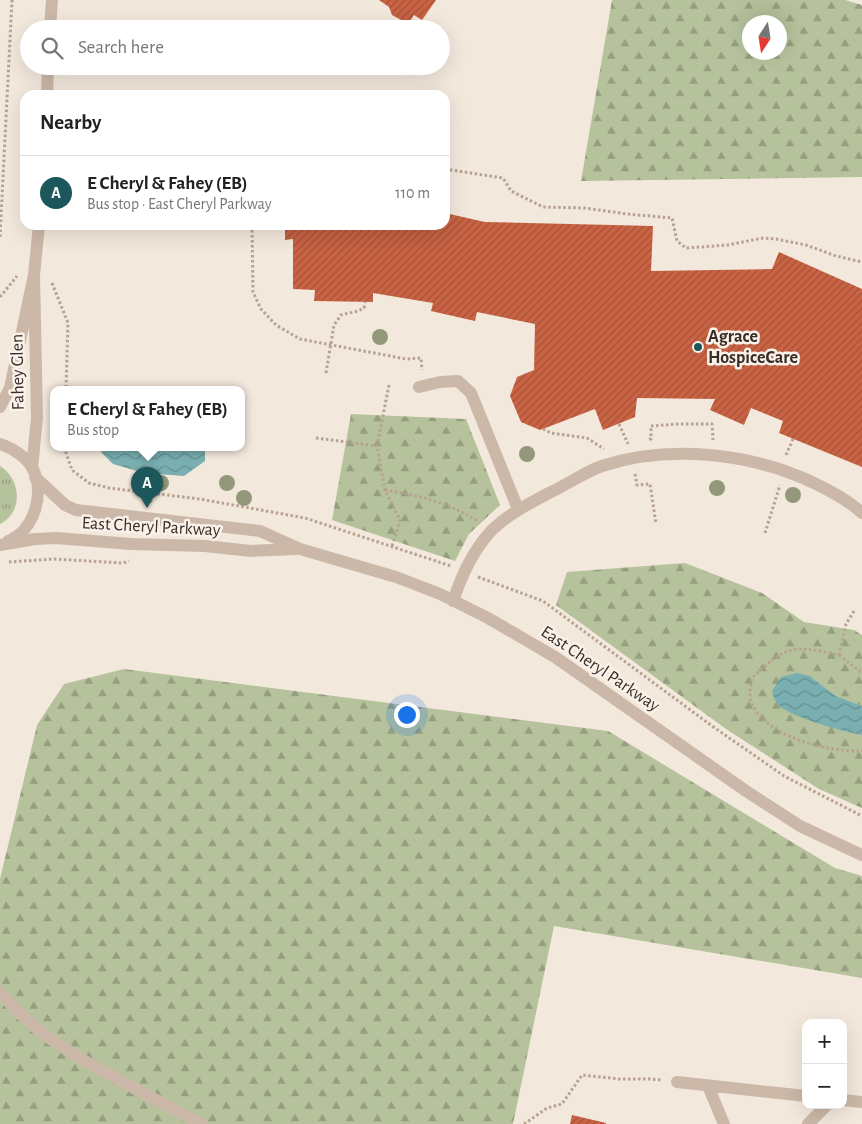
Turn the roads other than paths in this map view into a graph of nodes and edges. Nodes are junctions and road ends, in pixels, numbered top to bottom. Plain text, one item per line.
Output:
1 (52, 0) edge
2 (51, 20) edge
3 (48, 75) edge
4 (47, 90) edge
5 (39, 230) edge
6 (34, 276) junction
7 (422, 387) road end
8 (0, 407) edge
9 (0, 444) edge
10 (34, 472) junction
11 (518, 509) junction
12 (862, 513) edge
13 (0, 545) edge
14 (300, 549) junction
15 (453, 601) junction
16 (862, 855) edge
17 (0, 992) edge
18 (677, 1082) road end
19 (708, 1086) junction
20 (802, 1096) edge
21 (847, 1100) edge
22 (862, 1102) edge
23 (823, 1109) edge
24 (201, 1124) edge
25 (724, 1124) edge
26 (808, 1124) edge

1 - 2 street
3 - 4 street
5 - 6 street, Fahey Glen
6 - 8 street, Fahey Glen
6 - 10 street, Fahey Glen
7 - 11 street
9 - 10 street, East Cheryl Parkway
10 - 13 street, Fahey Glen
10 - 14 street, East Cheryl Parkway
11 - 12 street
11 - 15 street
13 - 14 street, East Cheryl Parkway
14 - 15 street, East Cheryl Parkway
15 - 16 street, East Cheryl Parkway
17 - 24 street
18 - 19 street
19 - 20 street
19 - 25 street
21 - 22 street
23 - 26 street

